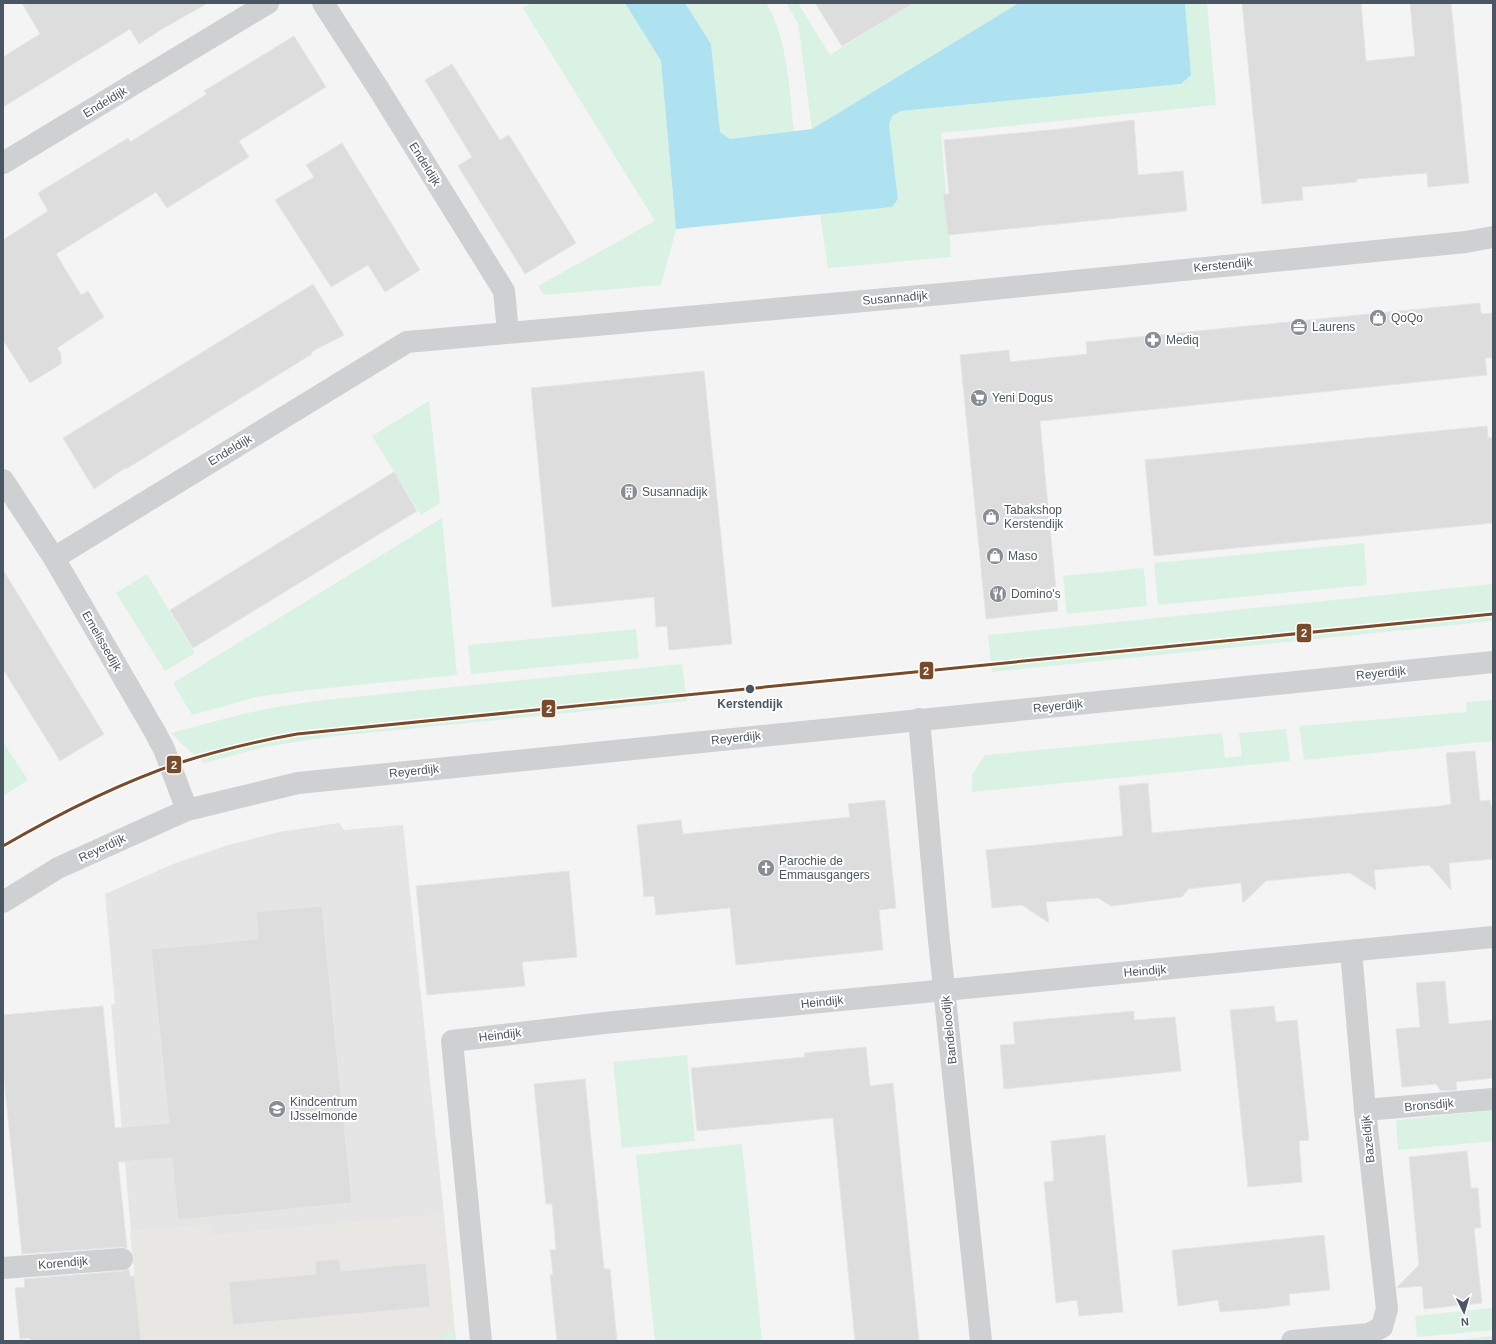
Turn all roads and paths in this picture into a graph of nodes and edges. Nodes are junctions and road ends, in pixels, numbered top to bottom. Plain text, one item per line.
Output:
1 (268, 3) edge
2 (323, 3) edge
3 (3, 163) edge
4 (1493, 238) edge
5 (953, 293) joint
6 (508, 332) junction
7 (407, 342) joint
8 (3, 480) edge
9 (54, 558) junction
10 (1493, 662) edge
11 (918, 719) junction
12 (187, 810) junction
13 (3, 902) edge
14 (1493, 937) edge
15 (1350, 951) junction
16 (944, 990) junction
17 (1493, 1099) edge
18 (1364, 1110) junction
19 (122, 1259) dead end
20 (3, 1268) edge
21 (481, 1341) edge
22 (981, 1341) edge
23 (1292, 1341) edge

1 - 3 street, Endeldijk
2 - 6 street, Endeldijk
4 - 5 street, Kerstendijk
5 - 6 street, Susannadijk
6 - 7 street, Susannadijk
7 - 9 street, Endeldijk
8 - 9 street, Emelissedijk
9 - 12 street, Emelissedijk
10 - 11 street, Reyerdijk
11 - 12 street, Reyerdijk
11 - 16 street, Bandeloodijk
12 - 13 street, Reyerdijk
14 - 15 street, Heindijk
15 - 16 street, Heindijk
15 - 18 street, Bazeldijk
16 - 21 street, Heindijk
16 - 22 street, Bandeloodijk
17 - 18 street, Bronsdijk
18 - 23 street, Bazeldijk
19 - 20 street, Korendijk

